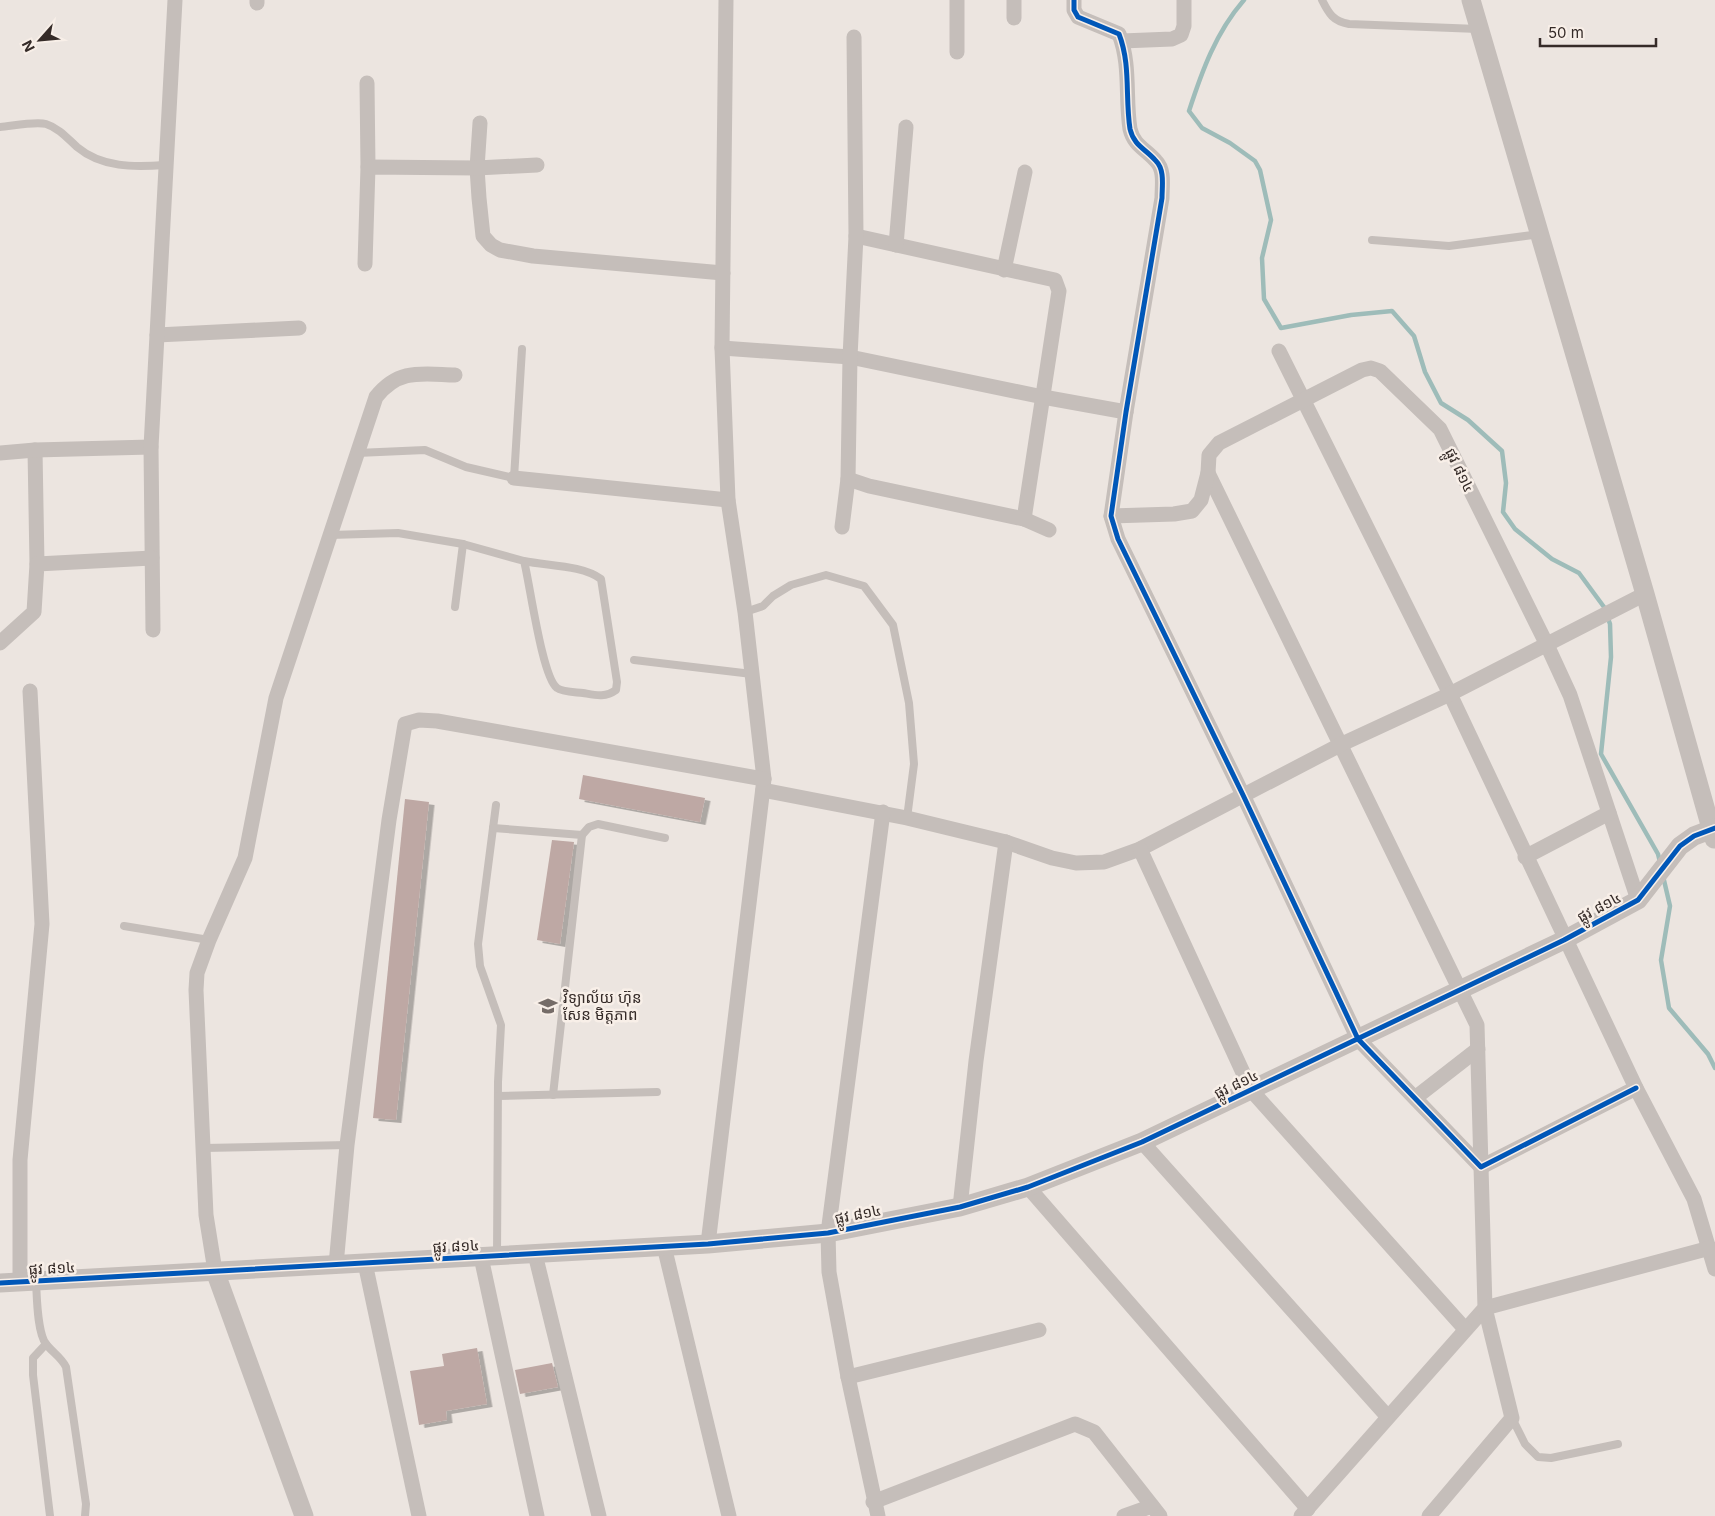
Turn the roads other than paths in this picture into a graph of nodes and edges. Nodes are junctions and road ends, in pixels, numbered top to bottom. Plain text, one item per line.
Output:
1 (175, 0) edge
2 (726, 0) edge
3 (957, 0) edge
4 (1014, 0) edge
5 (1074, 0) edge
6 (1184, 0) edge
7 (1322, 0) edge
8 (1471, 0) edge
9 (1014, 18) dead end
10 (1480, 29) junction
11 (854, 37) dead end
12 (1122, 41) junction
13 (957, 52) dead end
14 (367, 83) dead end
15 (480, 123) dead end
16 (0, 127) edge
17 (906, 127) dead end
18 (165, 165) junction
19 (537, 165) dead end
20 (368, 167) junction
21 (477, 168) junction
22 (1025, 172) dead end
23 (1540, 234) junction
24 (856, 236) junction
25 (1372, 240) dead end
26 (896, 245) junction
27 (365, 264) dead end
28 (1004, 270) junction
29 (723, 273) junction
30 (299, 328) dead end
31 (157, 335) junction
32 (722, 348) junction
33 (522, 349) dead end
34 (1279, 351) dead end
35 (850, 357) junction
36 (455, 375) dead end
37 (1042, 398) junction
38 (1303, 400) junction
39 (1126, 412) junction
40 (151, 447) junction
41 (35, 450) junction
42 (0, 453) edge
43 (357, 453) junction
44 (1208, 473) junction
45 (514, 478) junction
46 (848, 479) junction
47 (728, 500) junction
48 (1111, 516) junction
49 (1024, 519) junction
50 (842, 527) dead end
51 (1049, 530) dead end
52 (330, 535) junction
53 (463, 544) junction
54 (152, 558) junction
55 (524, 561) junction
56 (37, 564) junction
57 (1645, 594) junction
58 (456, 606) dead end
59 (745, 612) junction
60 (153, 630) dead end
61 (0, 643) edge
62 (1547, 644) junction
63 (634, 660) dead end
64 (752, 674) junction
65 (30, 691) dead end
66 (1450, 694) junction
67 (1342, 744) junction
68 (763, 785) junction
69 (1243, 795) junction
70 (496, 805) dead end
71 (883, 812) junction
72 (1609, 813) junction
73 (908, 818) junction
74 (493, 828) junction
75 (1714, 833) edge
76 (582, 835) junction
77 (664, 838) dead end
78 (1006, 842) junction
79 (1140, 849) junction
80 (1526, 856) junction
81 (1643, 894) junction
82 (124, 926) dead end
83 (209, 940) junction
84 (1564, 940) junction
85 (1461, 990) junction
86 (1358, 1039) junction
87 (1478, 1049) junction
88 (1636, 1088) junction
89 (1252, 1090) junction
90 (657, 1092) dead end
91 (553, 1095) junction
92 (498, 1096) junction
93 (1415, 1098) junction
94 (1142, 1142) junction
95 (347, 1145) junction
96 (204, 1148) junction
97 (1481, 1167) junction
98 (1028, 1187) junction
99 (960, 1207) junction
100 (828, 1233) junction
101 (708, 1244) junction
102 (664, 1246) junction
103 (1710, 1248) junction
104 (535, 1254) junction
105 (489, 1256) junction
106 (366, 1263) junction
107 (336, 1265) junction
108 (1715, 1269) edge
109 (215, 1271) junction
110 (28, 1282) junction
111 (0, 1284) edge
112 (1485, 1308) junction
113 (1465, 1328) junction
114 (1038, 1330) dead end
115 (46, 1344) junction
116 (848, 1377) junction
117 (1387, 1416) junction
118 (1512, 1418) junction
119 (1618, 1444) dead end
120 (875, 1509) edge
121 (1156, 1511) edge
122 (1304, 1512) edge
123 (50, 1516) edge
124 (85, 1516) edge
125 (304, 1516) edge
126 (418, 1516) edge
127 (537, 1516) edge
128 (599, 1516) edge
129 (729, 1516) edge
130 (1124, 1516) edge
131 (1429, 1516) edge

1 - 18 street
2 - 29 street
3 - 13 street
4 - 9 street
5 - 12 street
6 - 12 street
7 - 10 lane
8 - 10 street
10 - 23 street
11 - 24 street
12 - 39 street
14 - 20 street
15 - 21 street
16 - 18 lane
17 - 26 street
18 - 31 street
19 - 21 street
20 - 21 street
20 - 27 street
21 - 29 street
22 - 28 street
23 - 25 lane
23 - 57 street
24 - 26 street
24 - 35 street
26 - 28 street
28 - 37 street
29 - 32 street
30 - 31 street
31 - 40 street
32 - 35 street
32 - 47 street
33 - 45 lane
34 - 38 street
35 - 37 street
35 - 46 street
36 - 43 street
37 - 39 street
37 - 49 street
38 - 44 street, ផ្លូវ ៨១៤
38 - 62 street, ផ្លូវ ៨១៤
38 - 66 street
39 - 48 street
40 - 41 street
40 - 54 street
41 - 42 street
41 - 56 street
43 - 45 lane
43 - 52 street
44 - 48 street, ផ្លូវ ៨១៤
44 - 67 street
45 - 47 street
46 - 49 street
46 - 50 street
47 - 59 street
48 - 69 street
49 - 51 street
52 - 53 lane
52 - 83 street
53 - 55 lane
53 - 58 lane
54 - 56 street
54 - 60 street
55 - 55 lane
56 - 61 street
57 - 62 street
57 - 75 street
59 - 64 street
59 - 73 lane
62 - 66 street
62 - 72 street, ផ្លូវ ៨១៤
63 - 64 lane
64 - 68 street
65 - 110 street
66 - 67 street
66 - 80 street
67 - 69 street
67 - 85 street
68 - 71 street
68 - 95 street
68 - 101 street
69 - 79 street
69 - 86 street
70 - 74 lane
71 - 73 street
71 - 100 street
72 - 80 street
72 - 81 street, ផ្លូវ ៨១៤
73 - 78 street
74 - 76 lane
74 - 92 lane
75 - 81 street
76 - 77 lane
76 - 91 lane
78 - 79 street
78 - 99 street
79 - 89 street
80 - 84 street
81 - 84 street, ផ្លូវ ៨១៤
82 - 83 lane
83 - 96 street
84 - 85 street, ផ្លូវ ៨១៤
84 - 88 street
85 - 86 street, ផ្លូវ ៨១៤
85 - 87 street
86 - 89 street, ផ្លូវ ៨១៤
86 - 93 street
87 - 93 street
87 - 97 street
88 - 97 street
88 - 103 street
89 - 94 street, ផ្លូវ ៨១៤
89 - 113 street
90 - 91 lane
91 - 92 lane
92 - 105 lane
93 - 97 street
94 - 98 street, ផ្លូវ ៨១៤
94 - 117 street
95 - 96 lane
95 - 107 street
96 - 109 street
97 - 112 street
98 - 99 street, ផ្លូវ ៨១៤
98 - 122 street
99 - 100 street, ផ្លូវ ៨១៤
100 - 101 street, ផ្លូវ ៨១៤
100 - 116 street
101 - 102 street, ផ្លូវ ៨១៤
102 - 104 street, ផ្លូវ ៨១៤
102 - 129 street
103 - 108 street
103 - 112 street
104 - 105 street, ផ្លូវ ៨១៤
104 - 128 street
105 - 106 street, ផ្លូវ ៨១៤
105 - 127 street
106 - 107 street, ផ្លូវ ៨១៤
106 - 126 street
107 - 109 street, ផ្លូវ ៨១៤
109 - 110 street, ផ្លូវ ៨១៤
109 - 125 street
110 - 111 street, ផ្លូវ ៨១៤
110 - 115 lane
112 - 113 street
112 - 118 street
113 - 117 street
114 - 116 street
115 - 123 lane
115 - 124 lane
116 - 120 street
117 - 122 street
118 - 119 lane
118 - 131 street
120 - 121 street
121 - 130 street

